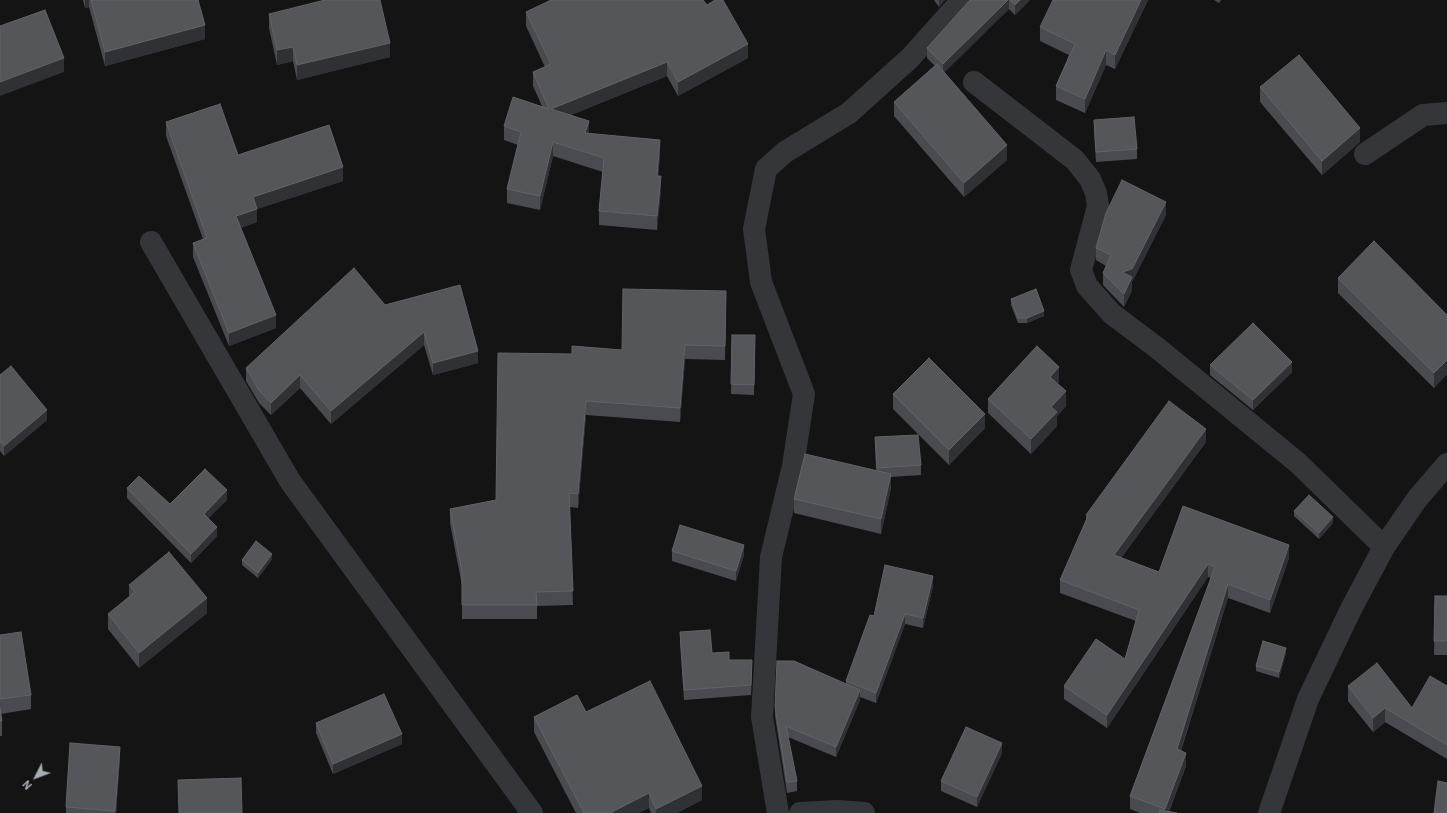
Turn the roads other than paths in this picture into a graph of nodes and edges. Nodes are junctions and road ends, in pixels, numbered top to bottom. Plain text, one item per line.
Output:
1 (962, 0) edge
2 (974, 82) dead end
3 (1447, 113) edge
4 (1365, 154) dead end
5 (151, 242) dead end
6 (1447, 464) edge
7 (1384, 547) junction
8 (532, 813) edge
9 (778, 813) edge
10 (800, 813) edge
11 (864, 813) edge
12 (1268, 813) edge

1 - 9 street
2 - 7 street
3 - 4 street
5 - 8 street
6 - 7 street
7 - 12 street
10 - 11 street

